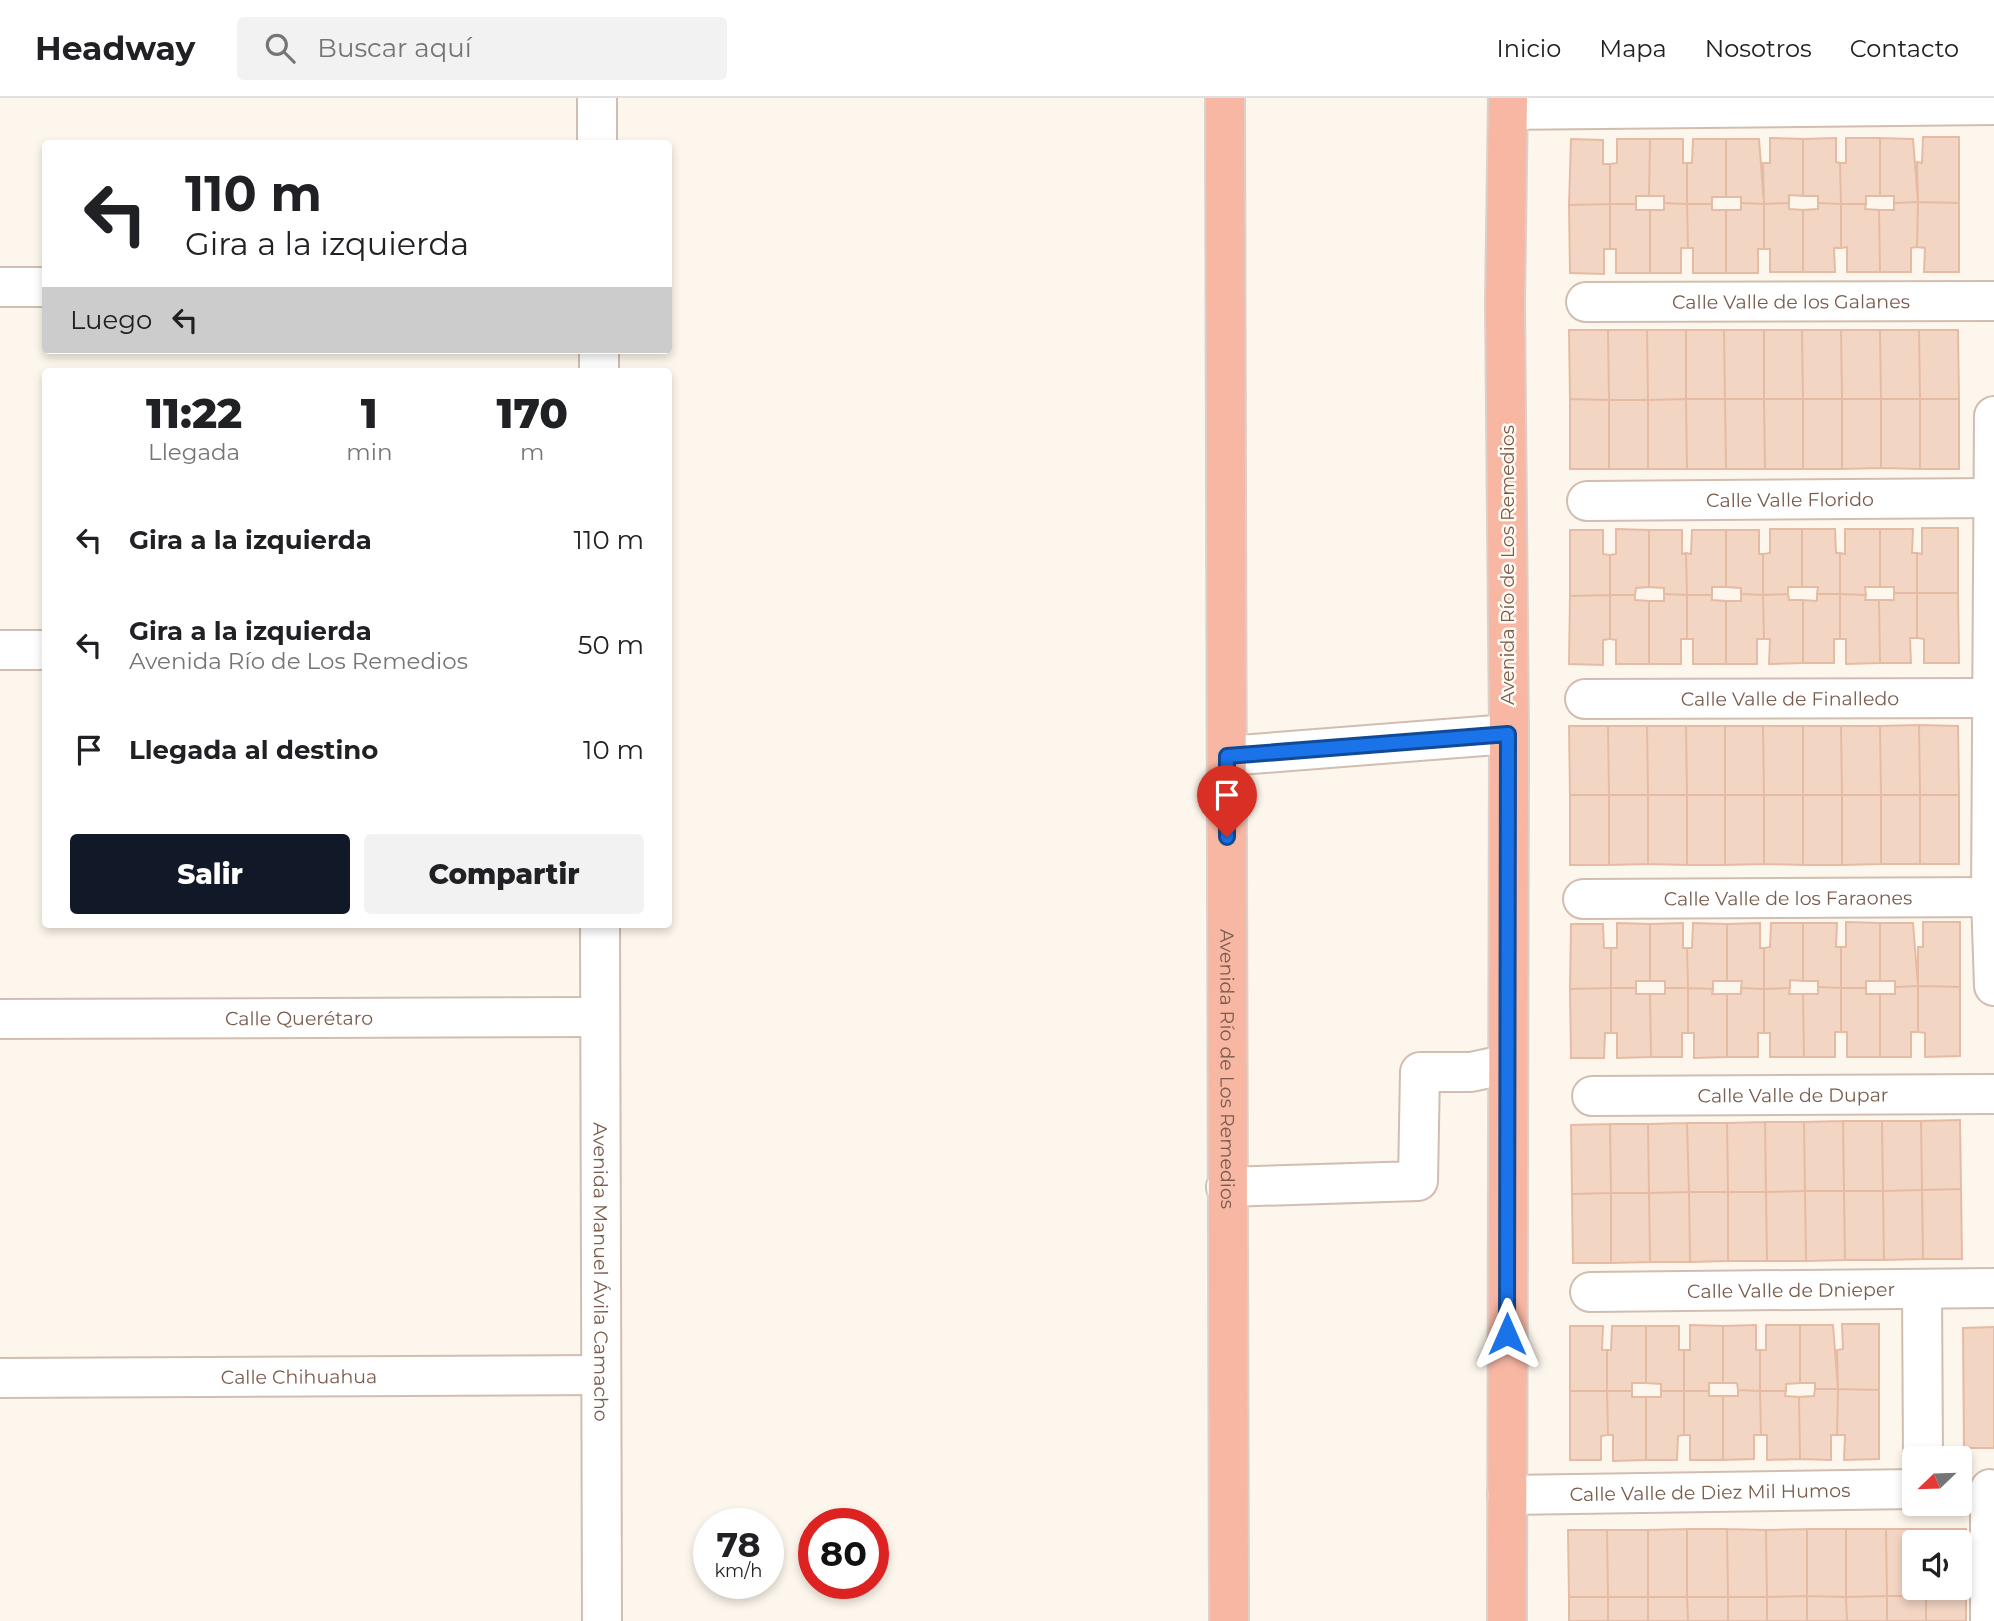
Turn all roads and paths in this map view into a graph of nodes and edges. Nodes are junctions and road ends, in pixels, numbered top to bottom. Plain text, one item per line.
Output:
1 (597, 98) edge
2 (1224, 98) edge
3 (1508, 104) edge
4 (1994, 105) edge
5 (597, 140) edge
6 (0, 287) edge
7 (42, 287) edge
8 (1994, 301) edge
9 (1586, 302) dead end
10 (1994, 416) edge
11 (1994, 498) edge
12 (1587, 501) dead end
13 (0, 650) edge
14 (42, 650) edge
15 (1994, 698) edge
16 (1585, 699) dead end
17 (1508, 734) junction
18 (1227, 756) junction
19 (1993, 897) edge
20 (1583, 900) dead end
21 (600, 928) edge
22 (1994, 986) edge
23 (598, 1017) junction
24 (0, 1019) edge
25 (1508, 1064) junction
26 (1994, 1094) edge
27 (1592, 1097) dead end
28 (1226, 1187) junction
29 (1994, 1288) edge
30 (1922, 1289) junction
31 (1590, 1292) dead end
32 (599, 1375) junction
33 (0, 1378) edge
34 (1923, 1446) edge
35 (1902, 1489) edge
36 (1981, 1489) edge
37 (1507, 1495) junction
38 (601, 1621) edge
39 (1229, 1621) edge
40 (1507, 1621) edge
41 (1990, 1621) edge

1 - 5 street
2 - 18 highway, Avenida Río de Los Remedios
3 - 4 street
3 - 17 highway, Avenida Río de Los Remedios
6 - 7 street
8 - 9 street, Calle Valle de los Galanes
10 - 11 street
11 - 12 street, Calle Valle Florido
11 - 15 street
13 - 14 street
15 - 16 street, Calle Valle de Finalledo
15 - 19 street
17 - 18 street
17 - 25 highway, Avenida Río de Los Remedios
18 - 28 highway, Avenida Río de Los Remedios
19 - 20 street, Calle Valle de los Faraones
19 - 22 street
21 - 23 street, Avenida Manuel Ávila Camacho
23 - 24 street, Calle Querétaro
23 - 32 street, Avenida Manuel Ávila Camacho
25 - 28 street
25 - 37 highway, Avenida Río de Los Remedios
26 - 27 street, Calle Valle de Dupar
28 - 39 highway, Avenida Río de Los Remedios
29 - 30 street, Calle Valle de Dnieper
30 - 31 street, Calle Valle de Dnieper
30 - 34 street
32 - 33 street, Calle Chihuahua
32 - 38 street, Avenida Manuel Ávila Camacho
35 - 37 street, Calle Valle de Diez Mil Humos
36 - 41 street
37 - 40 highway, Avenida Río de Los Remedios

